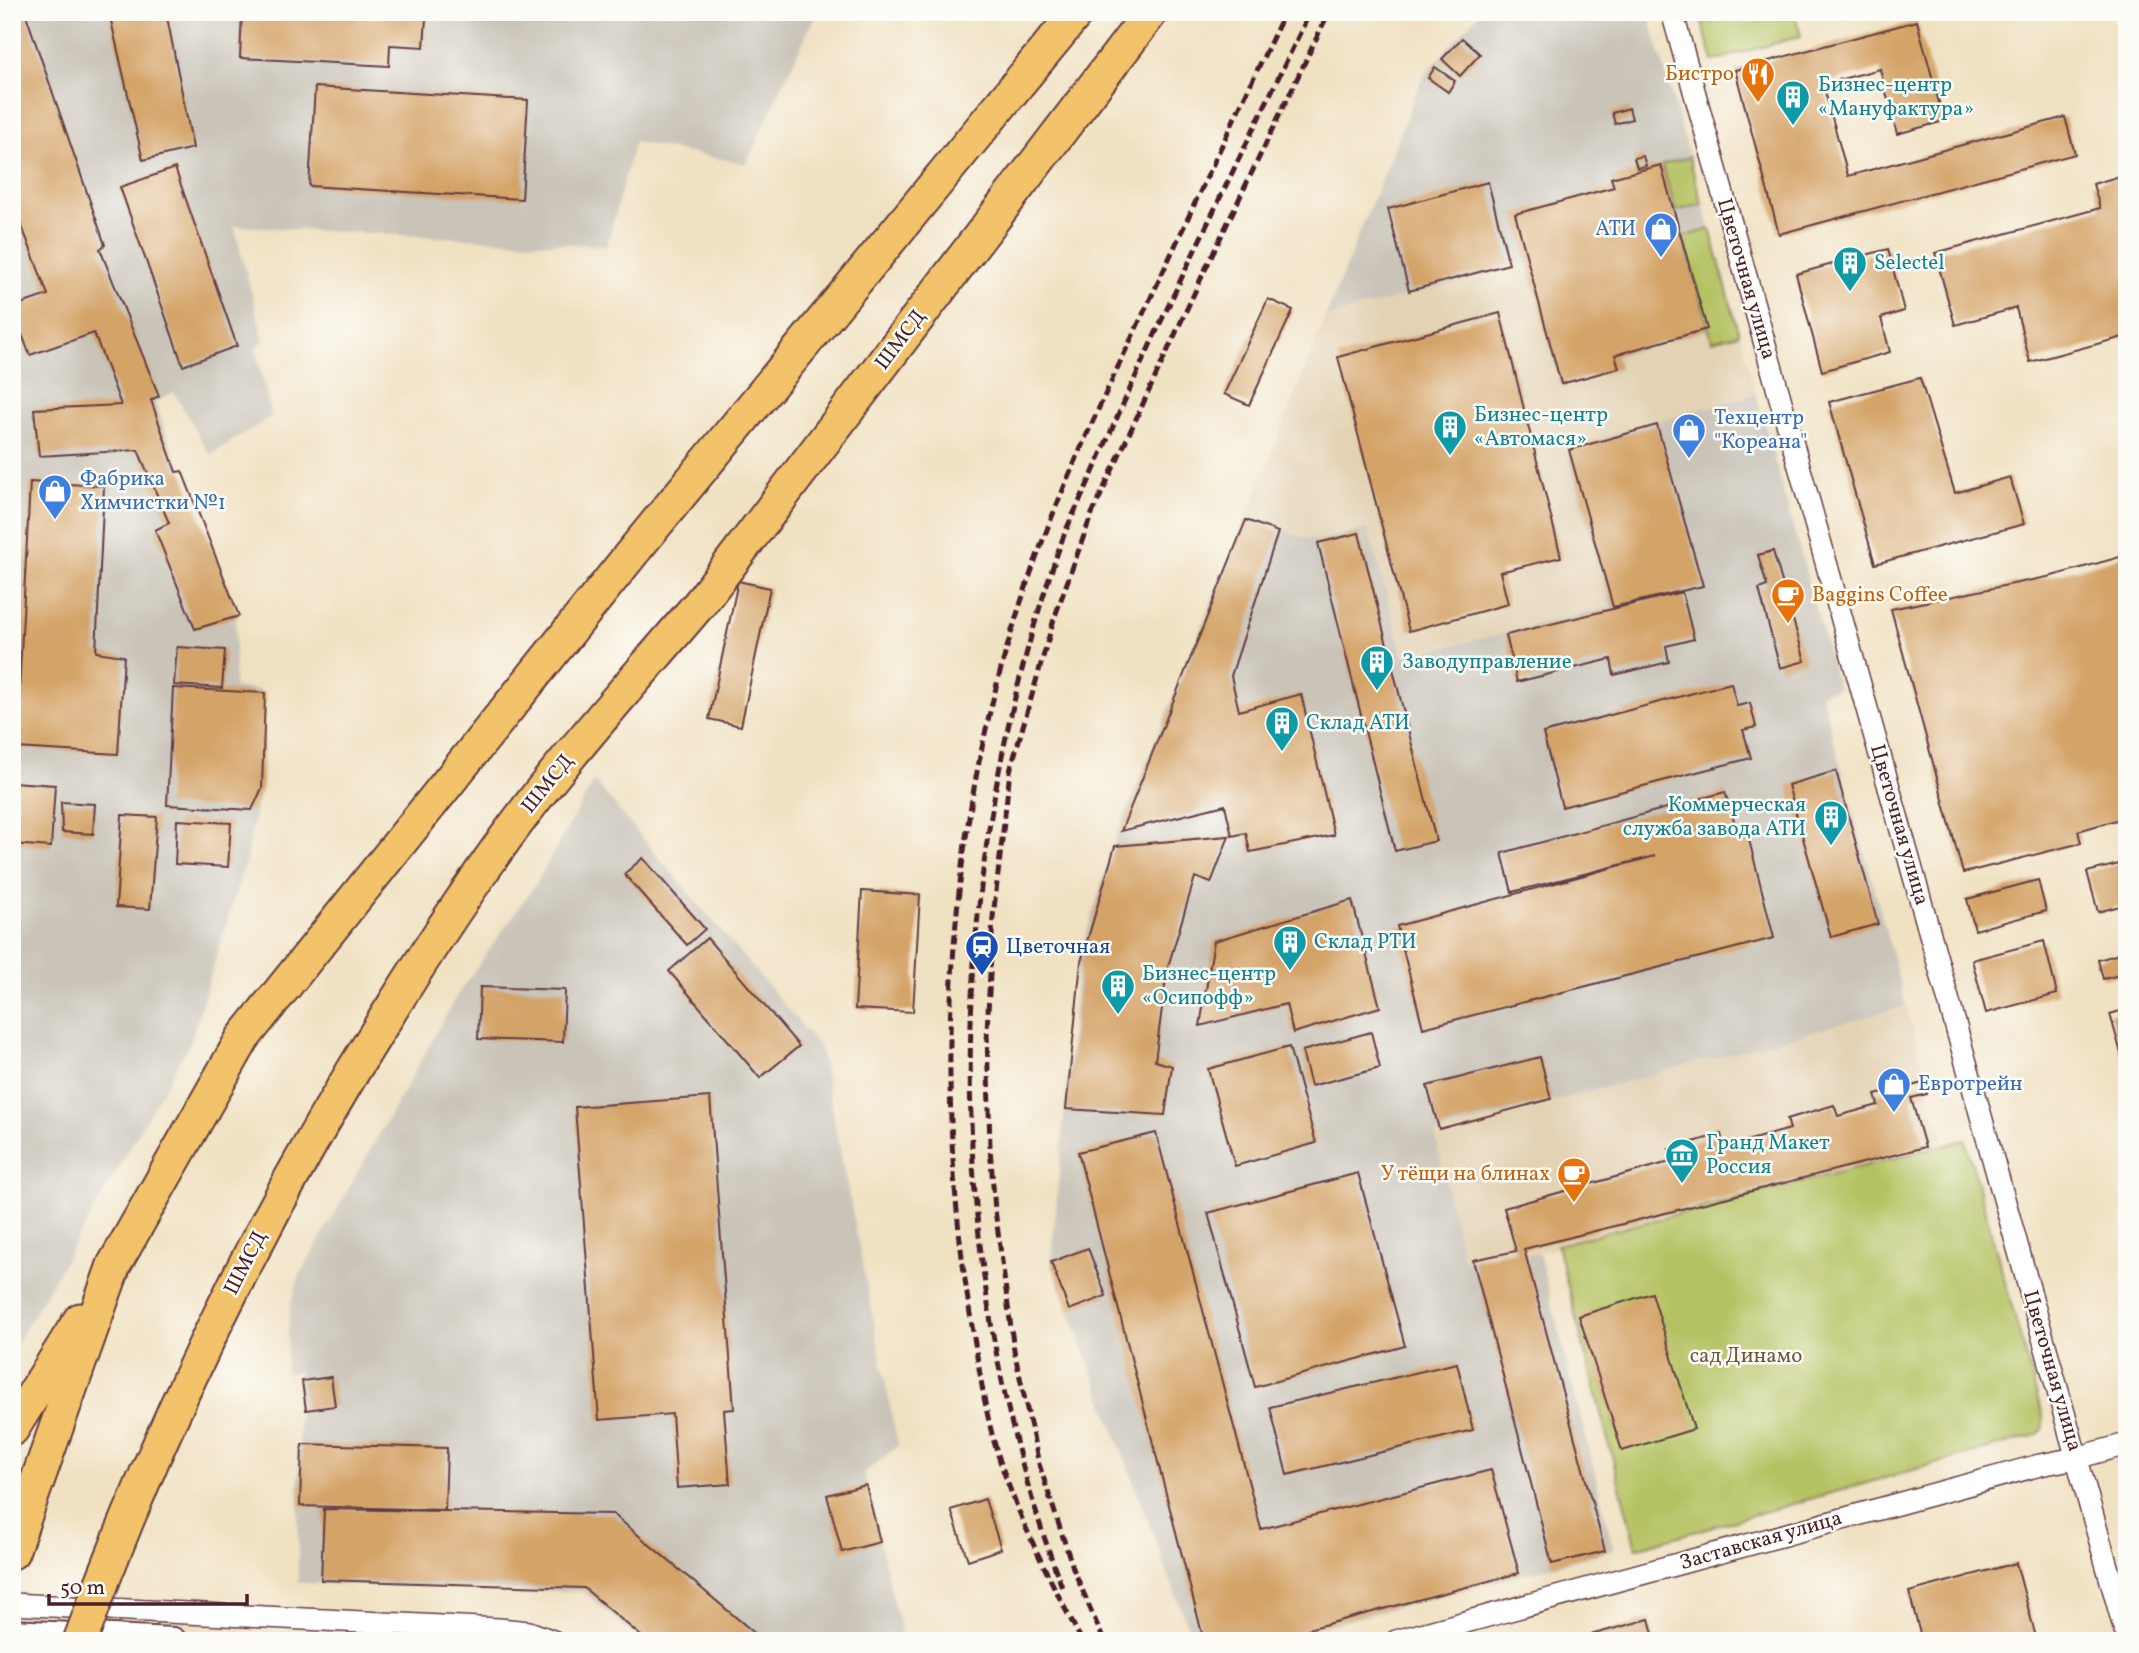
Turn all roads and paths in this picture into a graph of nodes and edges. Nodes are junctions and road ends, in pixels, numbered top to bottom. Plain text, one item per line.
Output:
1 (1077, 12) edge
2 (1152, 12) edge
3 (1672, 12) edge
4 (114, 1265) junction
5 (12, 1429) edge
6 (2127, 1444) edge
7 (2076, 1458) junction
8 (12, 1552) edge
9 (12, 1604) edge
10 (12, 1633) edge
11 (2127, 1638) edge
12 (80, 1641) edge
13 (173, 1641) edge
14 (553, 1641) edge
15 (1396, 1641) edge

1 - 4 main road
2 - 12 main road, ШМСД, bridge
3 - 7 street, Цветочная улица
4 - 5 main road
4 - 8 main road
6 - 7 street, Заставская улица
7 - 11 street, Цветочная улица
7 - 15 street, Заставская улица
9 - 14 street
10 - 13 street

